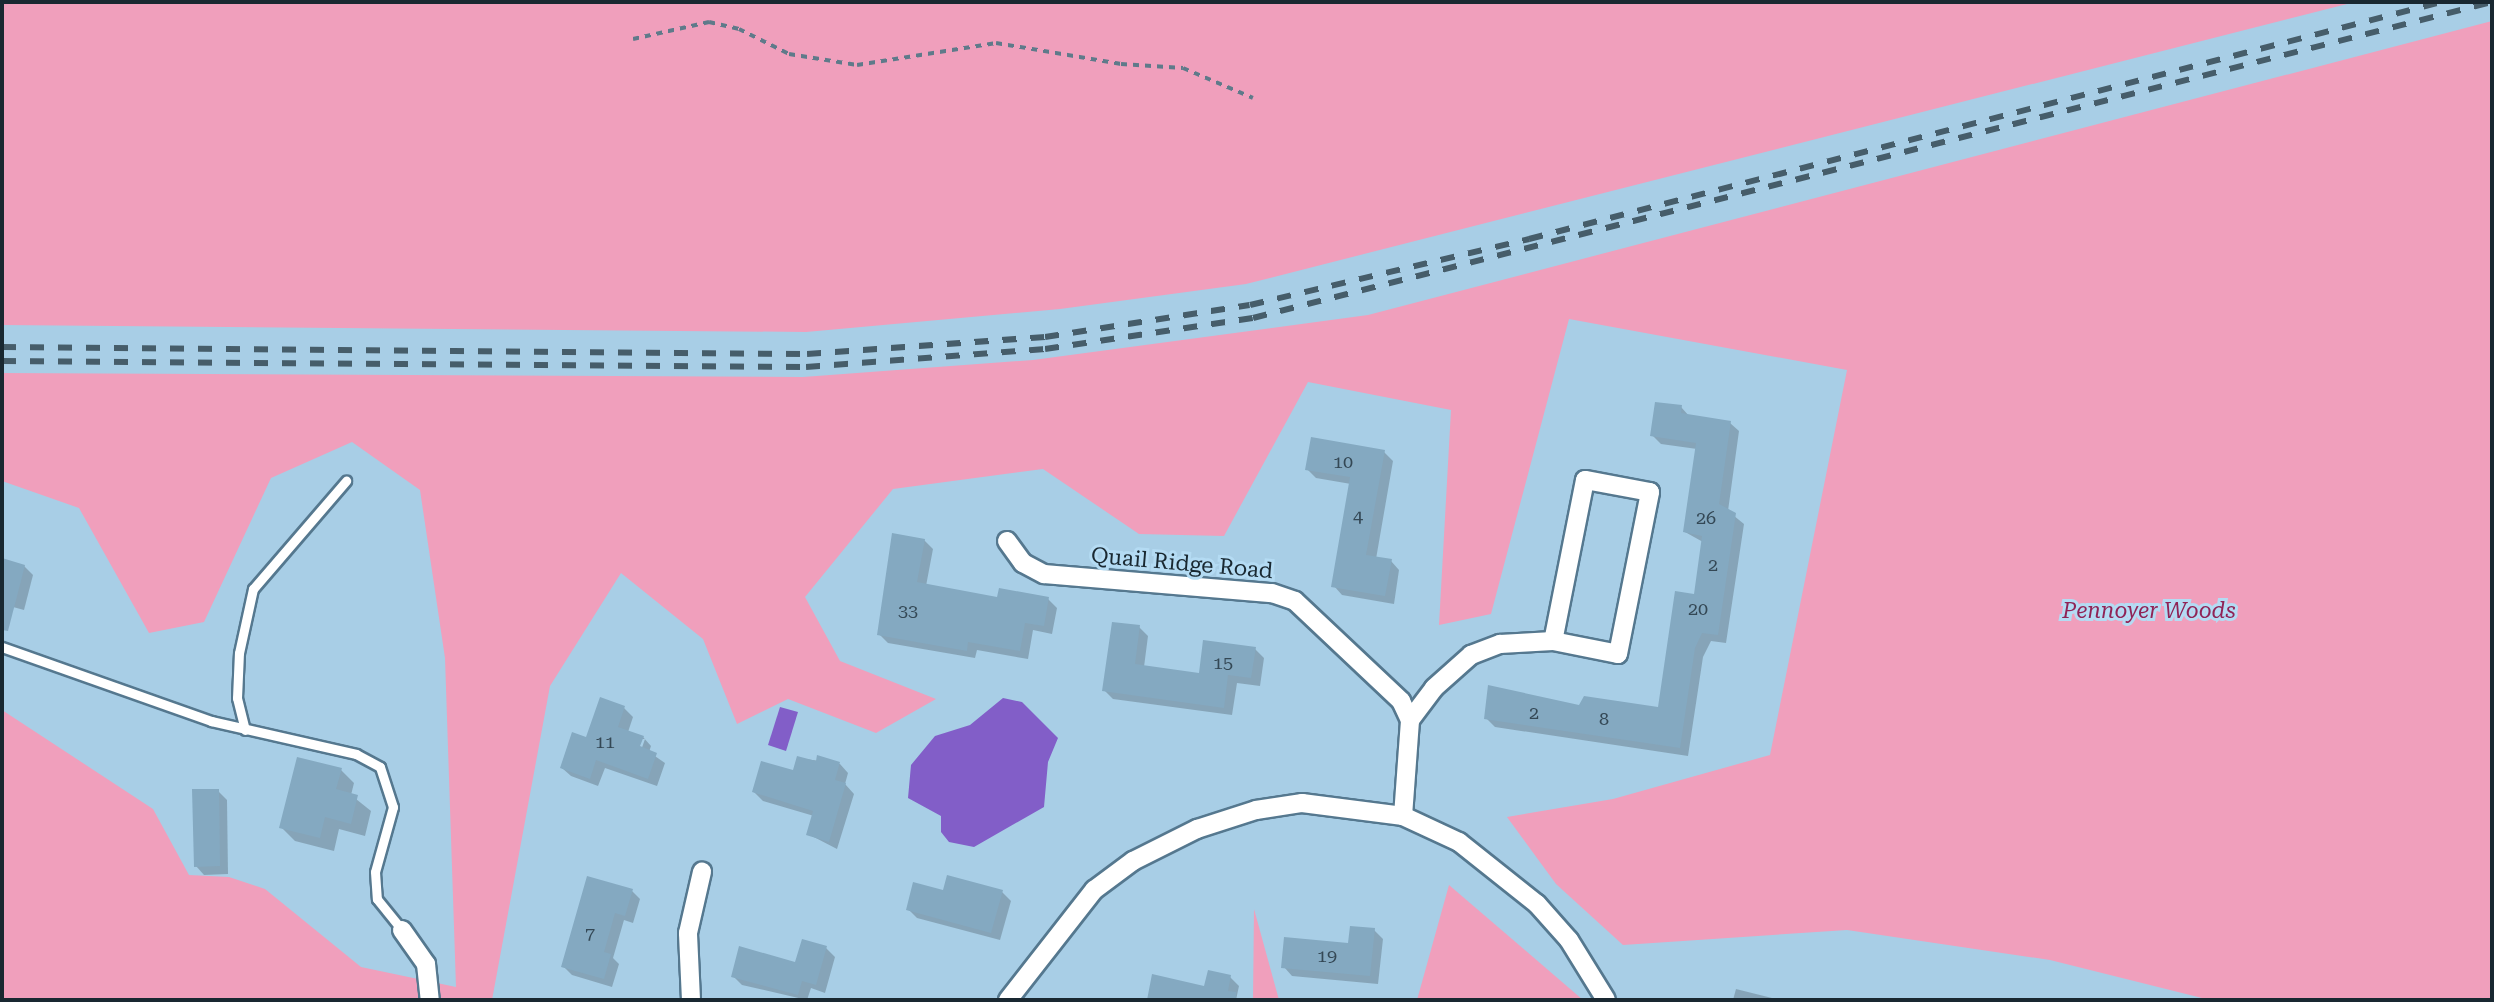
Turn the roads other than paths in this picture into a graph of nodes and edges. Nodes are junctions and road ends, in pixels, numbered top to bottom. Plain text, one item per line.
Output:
1 (346, 481) dead end
2 (1007, 541) dead end
3 (1553, 641) junction
4 (2, 647) edge
5 (1410, 720) junction
6 (245, 730) junction
7 (1403, 816) junction
8 (702, 872) dead end
9 (402, 930) joint
10 (430, 1000) edge
11 (691, 1000) edge
12 (1008, 1000) edge
13 (1606, 1000) edge

1 - 6 lane
2 - 5 street, Quail Ridge Road
3 - 3 street
3 - 5 street
4 - 6 lane
5 - 7 street
6 - 9 lane
7 - 12 street
7 - 13 street
8 - 11 street
9 - 10 street

